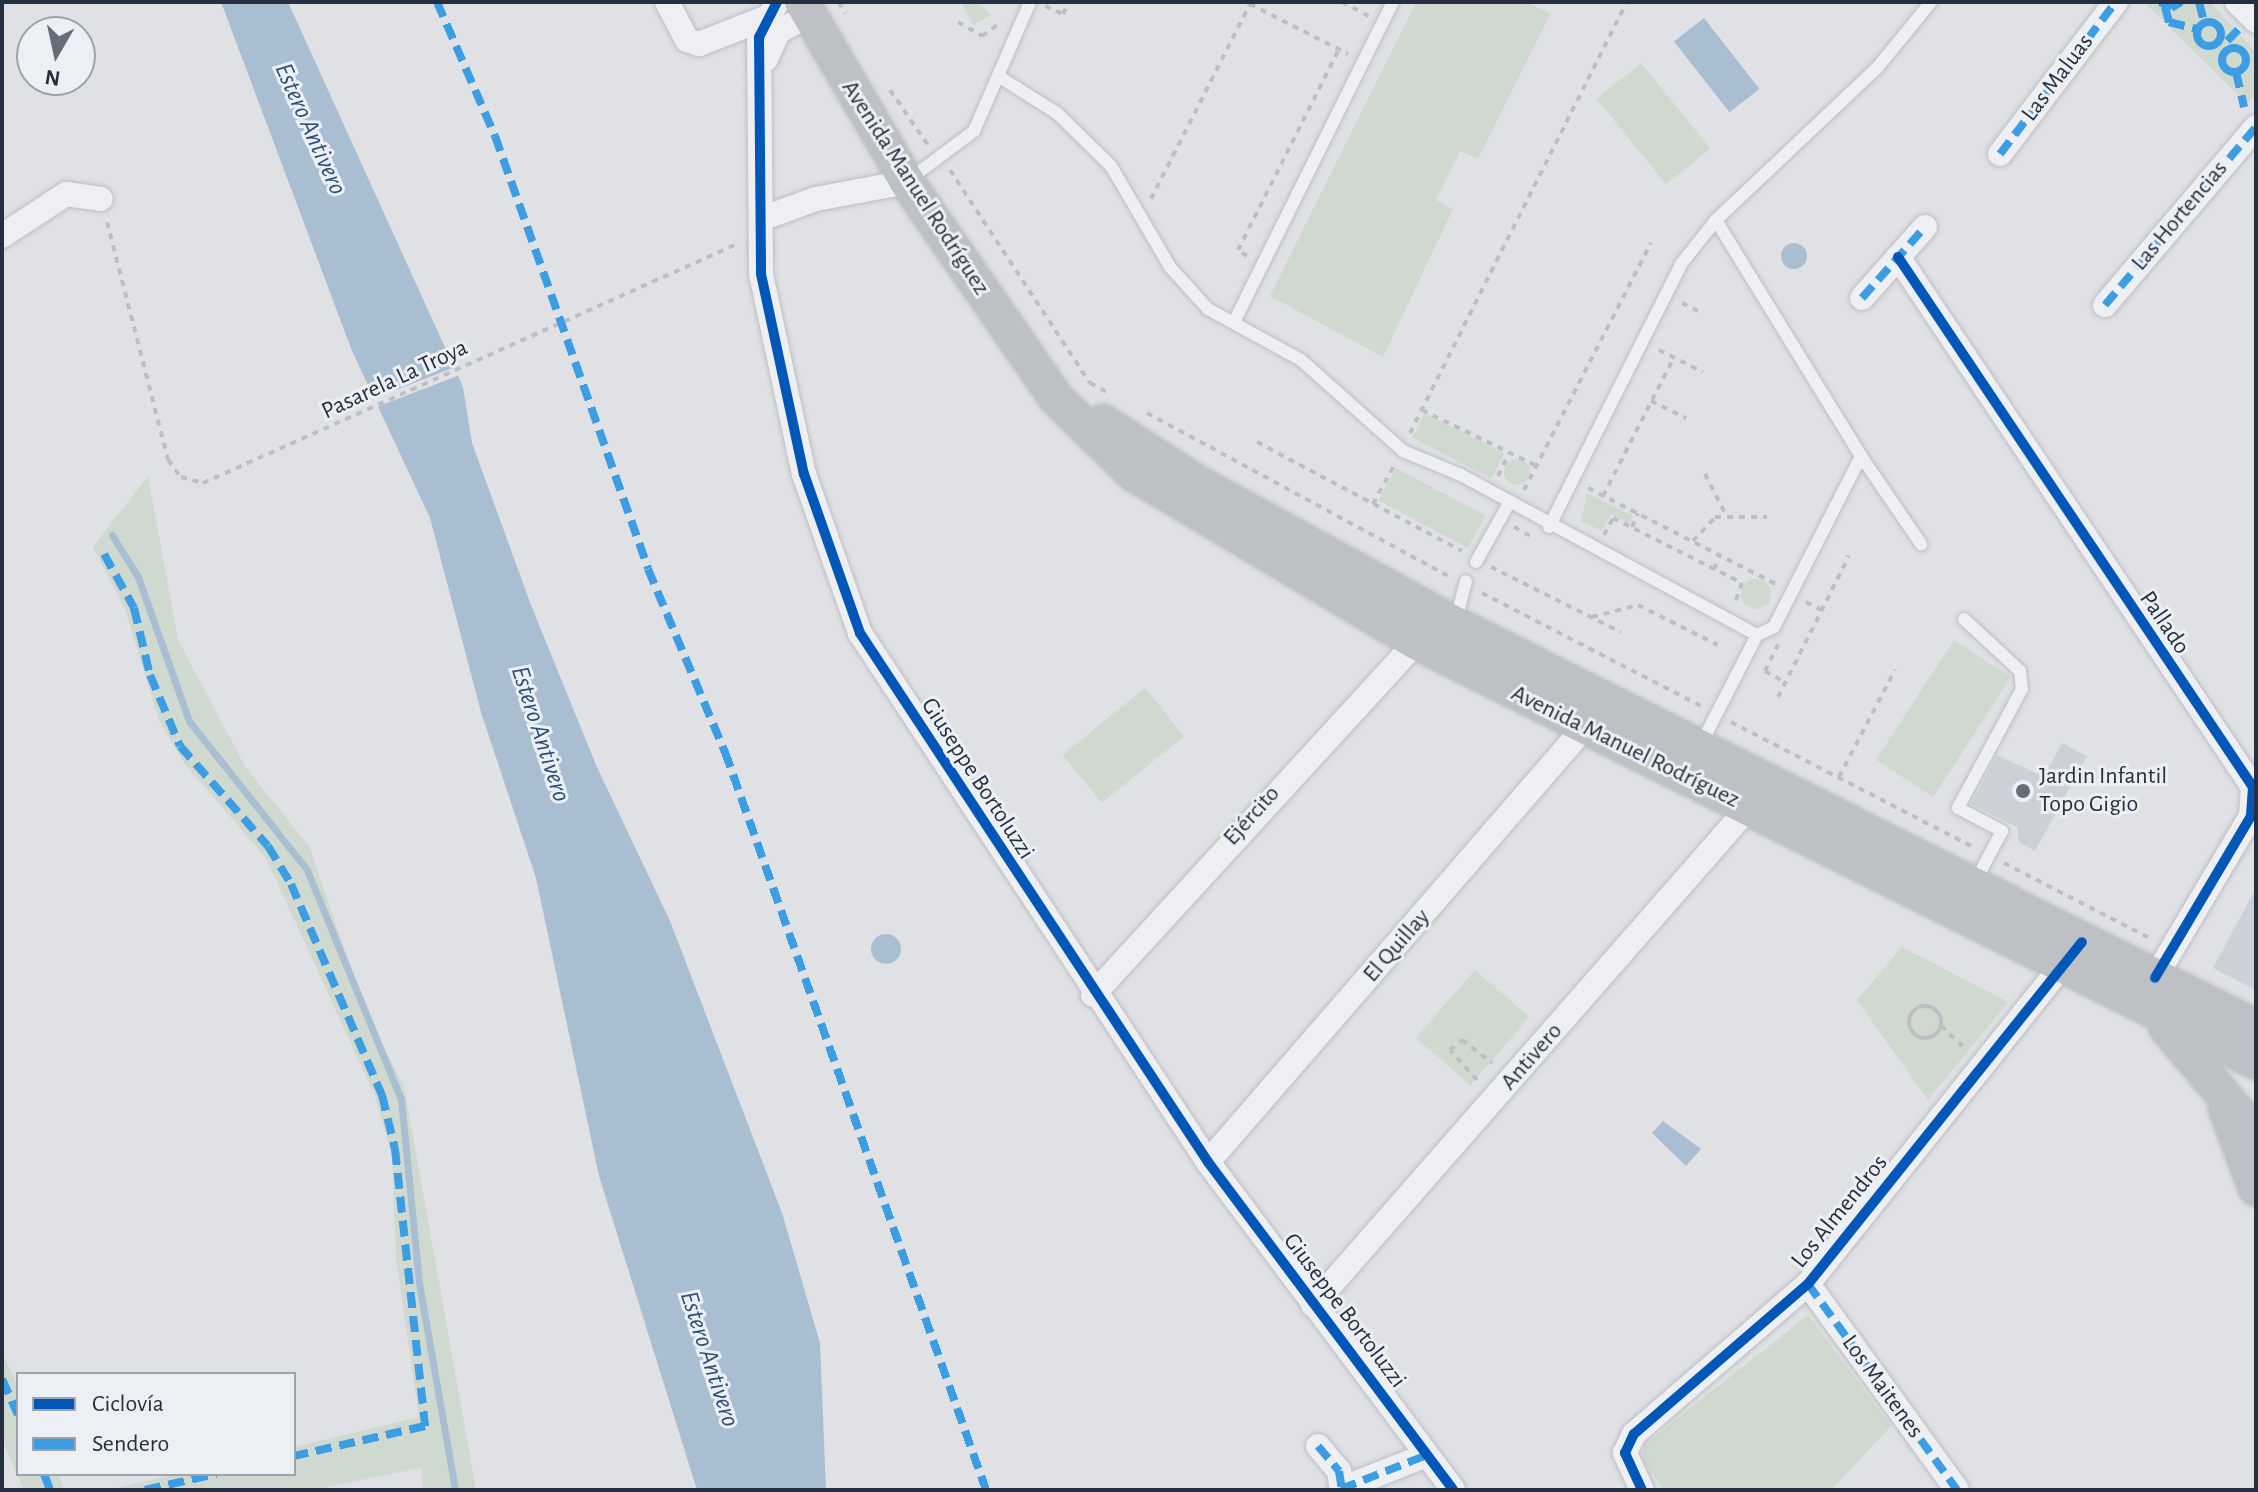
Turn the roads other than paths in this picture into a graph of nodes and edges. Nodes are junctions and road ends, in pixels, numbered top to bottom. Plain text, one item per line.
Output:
1 (667, 2) edge
2 (1030, 2) edge
3 (1393, 2) edge
4 (1931, 2) edge
5 (2116, 2) edge
6 (2237, 2) edge
7 (817, 6) edge
8 (772, 10) edge
9 (2256, 21) edge
10 (762, 73) junction
11 (998, 76) junction
12 (2256, 127) edge
13 (2000, 154) dead end
14 (907, 182) junction
15 (101, 199) road end
16 (1716, 220) junction
17 (761, 226) junction
18 (1925, 227) dead end
19 (2, 236) edge
20 (1898, 257) junction
21 (1862, 298) dead end
22 (2105, 305) dead end
23 (1234, 322) junction
24 (1054, 371) junction
25 (1861, 456) junction
26 (1508, 505) junction
27 (1549, 527) junction
28 (1921, 544) dead end
29 (1477, 560) road end
30 (1462, 581) road end
31 (1964, 619) dead end
32 (1455, 624) junction
33 (1757, 635) junction
34 (1431, 650) junction
35 (1572, 709) junction
36 (1692, 763) junction
37 (1759, 796) junction
38 (1868, 852) junction
39 (1972, 887) junction
40 (2082, 942) junction
41 (2162, 963) junction
42 (2061, 968) junction
43 (1093, 995) junction
44 (2158, 1018) junction
45 (2256, 1027) edge
46 (2256, 1062) edge
47 (2218, 1086) junction
48 (2256, 1134) edge
49 (1208, 1162) junction
50 (2256, 1189) edge
51 (1808, 1284) junction
52 (1313, 1305) junction
53 (1318, 1446) dead end
54 (1427, 1455) junction
55 (1342, 1489) edge
56 (1453, 1490) edge
57 (1642, 1490) edge
58 (1957, 1490) edge

1 - 8 street
2 - 11 lane
3 - 23 lane
4 - 16 lane
5 - 13 street, Las Maluas
6 - 9 street
7 - 10 street
7 - 14 main road, Avenida Manuel Rodríguez
8 - 10 street, Giuseppe Bortoluzzi
10 - 17 street, Giuseppe Bortoluzzi
11 - 14 lane
11 - 23 lane
12 - 22 street, Las Hortencias
14 - 17 street
14 - 24 main road, Avenida Manuel Rodríguez
15 - 19 street
16 - 25 lane
16 - 27 lane
17 - 43 street, Giuseppe Bortoluzzi
18 - 20 street
20 - 21 street
20 - 41 street, Pallado
23 - 26 lane
24 - 32 main road, Avenida Manuel Rodríguez
24 - 34 main road, Avenida Manuel Rodríguez
25 - 28 lane
25 - 33 lane
26 - 27 lane
26 - 29 lane
27 - 33 lane
30 - 32 lane
31 - 39 lane
32 - 34 lane
32 - 35 main road, Avenida Manuel Rodríguez
33 - 36 lane
34 - 35 main road, Avenida Manuel Rodríguez
34 - 43 street, Ejército
35 - 36 main road, Avenida Manuel Rodríguez
35 - 49 street, El Quillay
36 - 37 main road, Avenida Manuel Rodríguez
37 - 38 main road, Avenida Manuel Rodríguez
37 - 52 street, Antivero
38 - 39 main road, Avenida Manuel Rodríguez
38 - 42 main road, Avenida Manuel Rodríguez
39 - 40 main road, Avenida Manuel Rodríguez
40 - 41 main road, Avenida Manuel Rodríguez
40 - 42 street, Los Almendros
41 - 45 main road, Avenida Manuel Rodríguez
42 - 44 main road, Avenida Manuel Rodríguez
42 - 51 street, Los Almendros
43 - 49 street, Giuseppe Bortoluzzi
44 - 46 main road, Avenida Manuel Rodríguez
44 - 47 main road
47 - 48 main road
47 - 50 main road
49 - 52 street, Giuseppe Bortoluzzi
51 - 57 street, Los Almendros
51 - 58 street, Los Maitenes
52 - 54 street, Giuseppe Bortoluzzi
53 - 55 street
54 - 55 street
54 - 56 street, Giuseppe Bortoluzzi

